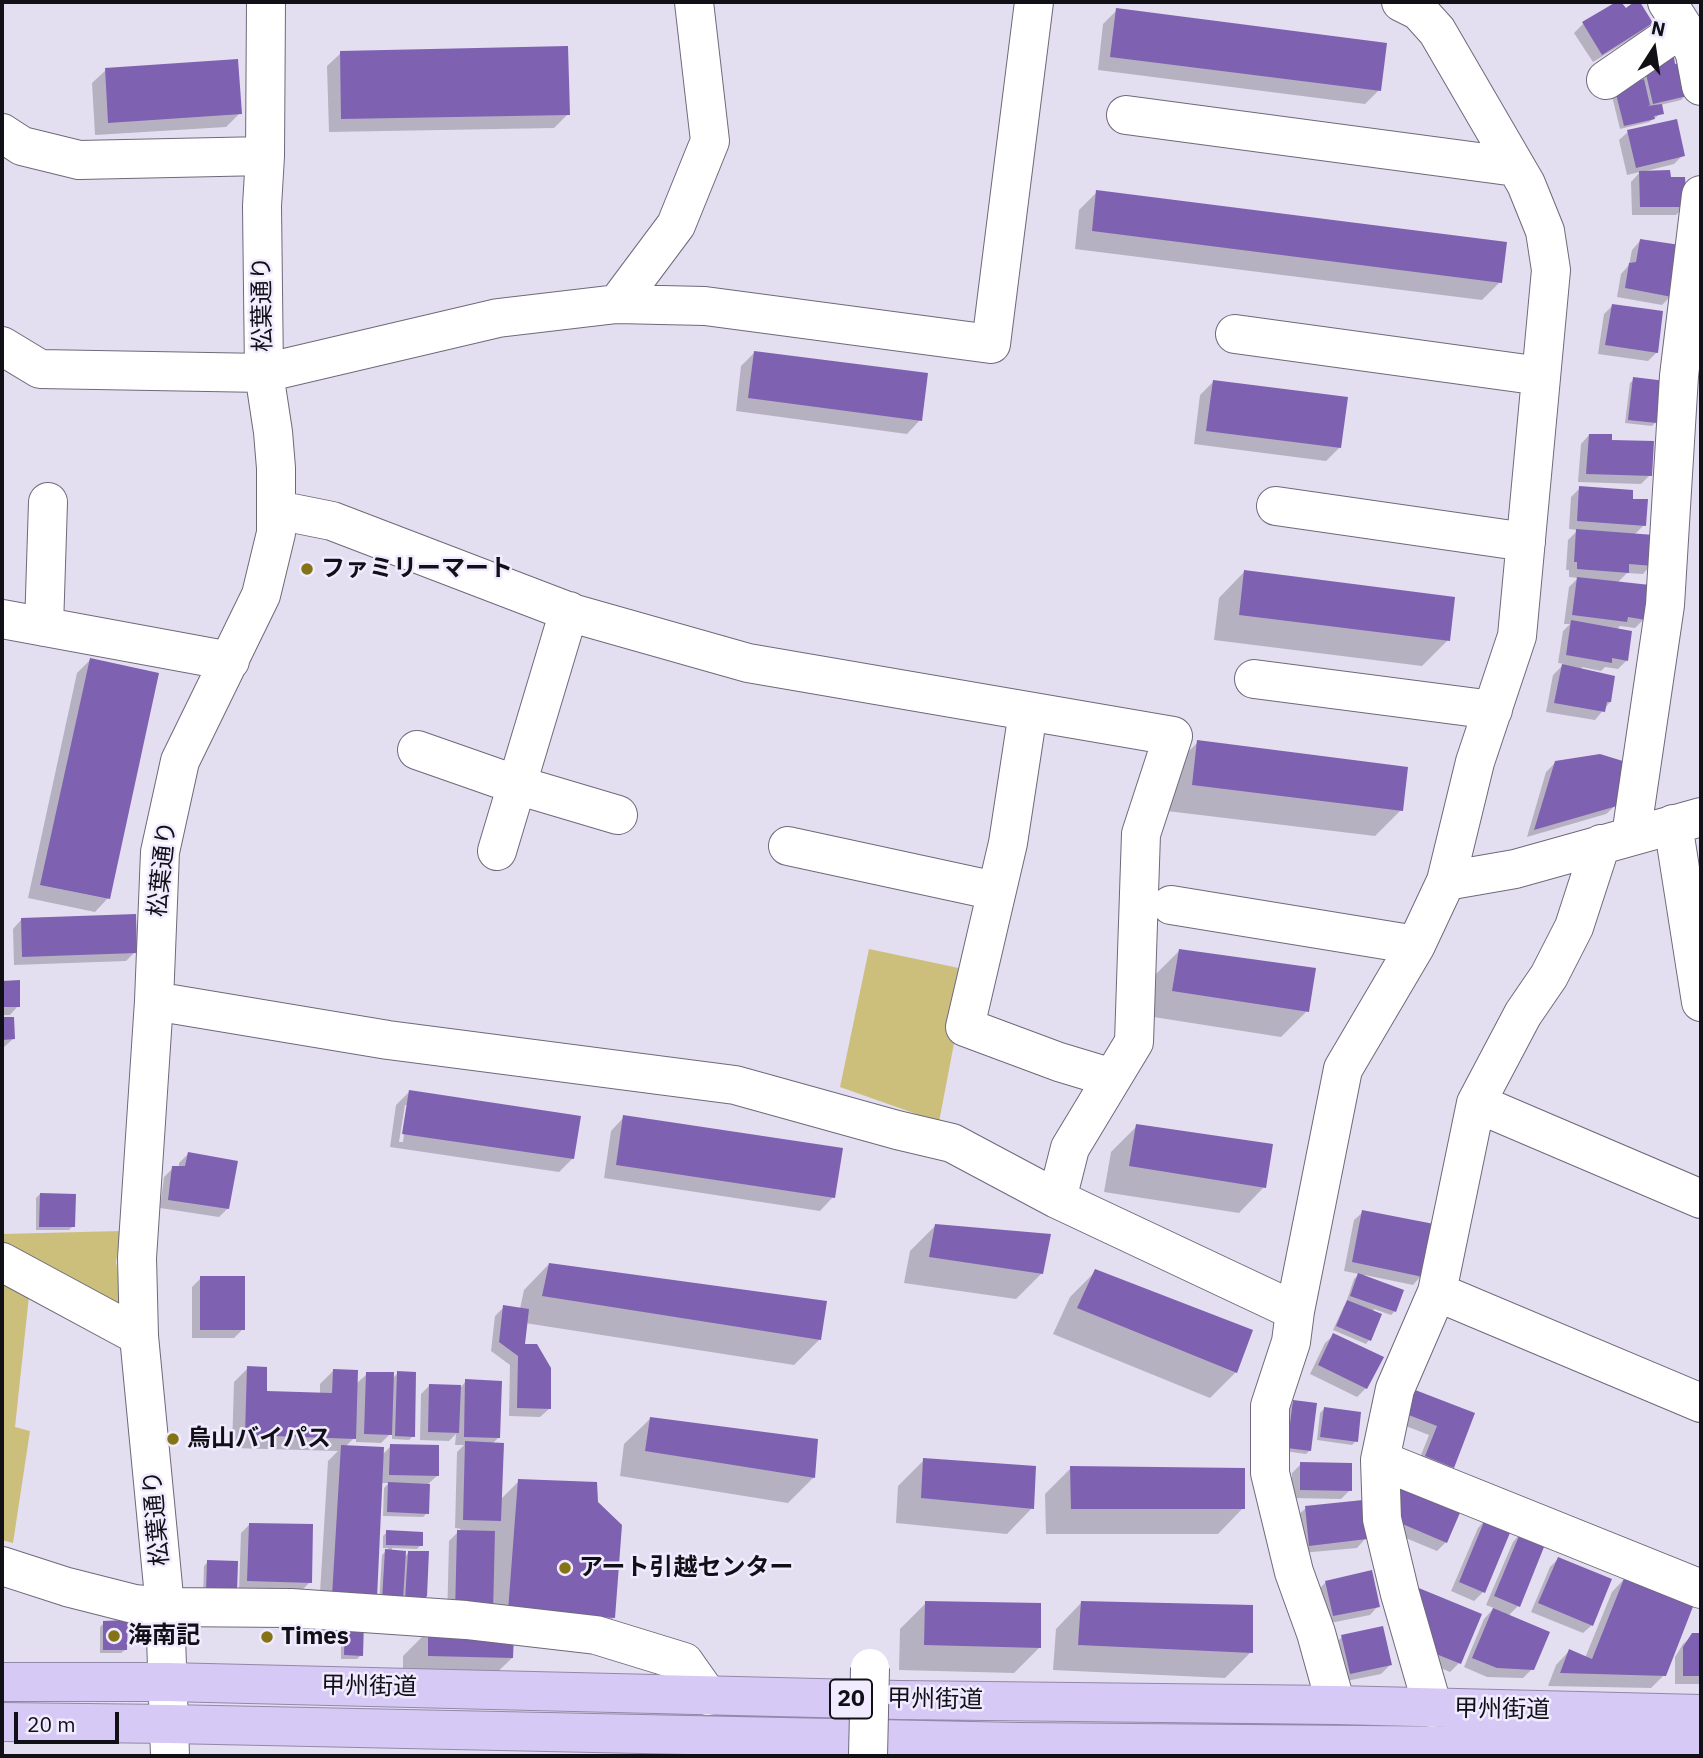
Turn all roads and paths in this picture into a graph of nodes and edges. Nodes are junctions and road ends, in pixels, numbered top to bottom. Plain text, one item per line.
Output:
1 (266, 2) edge
2 (694, 2) edge
3 (1034, 2) edge
4 (1401, 2) edge
5 (1675, 14) edge
6 (1606, 80) dead end
7 (1701, 86) edge
8 (1126, 115) dead end
9 (2, 133) edge
10 (265, 156) junction
11 (1516, 167) junction
12 (1701, 195) edge
13 (617, 304) junction
14 (1236, 334) dead end
15 (2, 346) edge
16 (264, 373) junction
17 (1690, 374) edge
18 (1541, 376) junction
19 (48, 502) dead end
20 (1276, 506) dead end
21 (277, 510) junction
22 (1526, 542) junction
23 (1684, 575) edge
24 (569, 611) junction
25 (2, 620) edge
26 (44, 627) junction
27 (230, 661) junction
28 (1254, 679) dead end
29 (1493, 710) junction
30 (1028, 712) junction
31 (417, 750) dead end
32 (517, 785) junction
33 (618, 815) dead end
34 (1687, 820) edge
35 (1616, 840) junction
36 (788, 846) dead end
37 (497, 852) dead end
38 (1446, 881) junction
39 (996, 891) junction
40 (1171, 905) dead end
41 (1416, 945) junction
42 (153, 1001) junction
43 (1701, 1002) edge
44 (1112, 1078) junction
45 (1476, 1103) junction
46 (1057, 1199) junction
47 (1701, 1199) edge
48 (2, 1262) edge
49 (1437, 1293) junction
50 (1294, 1311) junction
51 (139, 1336) junction
52 (1701, 1403) edge
53 (1380, 1460) junction
54 (2, 1566) edge
55 (1701, 1589) edge
56 (165, 1607) junction
57 (870, 1668) dead end
58 (2, 1682) edge
59 (167, 1682) junction
60 (708, 1696) junction
61 (1336, 1705) junction
62 (1433, 1708) junction
63 (1701, 1714) edge
64 (2, 1722) edge
65 (169, 1740) edge
66 (1701, 1748) edge
67 (1017, 1749) edge
68 (868, 1756) edge

1 - 10 street, 松葉通り
2 - 13 street
3 - 13 street
4 - 11 street
5 - 6 street
5 - 7 street
8 - 11 street
9 - 10 street
10 - 16 street, 松葉通り
11 - 18 street
12 - 17 street
13 - 16 street
14 - 18 street
15 - 16 street
16 - 21 street, 松葉通り
17 - 23 street
18 - 22 street
19 - 26 street
20 - 22 street
21 - 24 street
21 - 27 street, 松葉通り
22 - 29 street
23 - 35 street
24 - 30 street
24 - 32 street
25 - 26 street
26 - 27 street
27 - 42 street, 松葉通り
28 - 29 street
29 - 38 street
30 - 39 street
30 - 44 street
31 - 32 street
32 - 33 street
32 - 37 street
34 - 35 street
34 - 43 street
35 - 38 street
35 - 45 street
36 - 39 street
38 - 41 street
39 - 44 street
40 - 41 street
41 - 50 street
42 - 46 street
42 - 51 street, 松葉通り
44 - 46 street
45 - 47 street
45 - 49 street
46 - 50 street
48 - 51 street
49 - 52 street
49 - 53 street
50 - 61 street
51 - 56 street, 松葉通り
53 - 55 street
53 - 62 street
54 - 56 street
56 - 59 street, 松葉通り
56 - 60 street
57 - 68 street, bridge
58 - 59 highway, 甲州街道 / 20
59 - 60 highway, 甲州街道 / 20
59 - 65 street, 松葉通り
60 - 61 highway, 甲州街道 / 20
61 - 62 highway, 甲州街道 / 20
62 - 63 highway, 甲州街道 / 20
64 - 65 highway, 甲州街道 / 20
65 - 67 highway, 甲州街道 / 20
66 - 67 highway, 甲州街道 / 20

